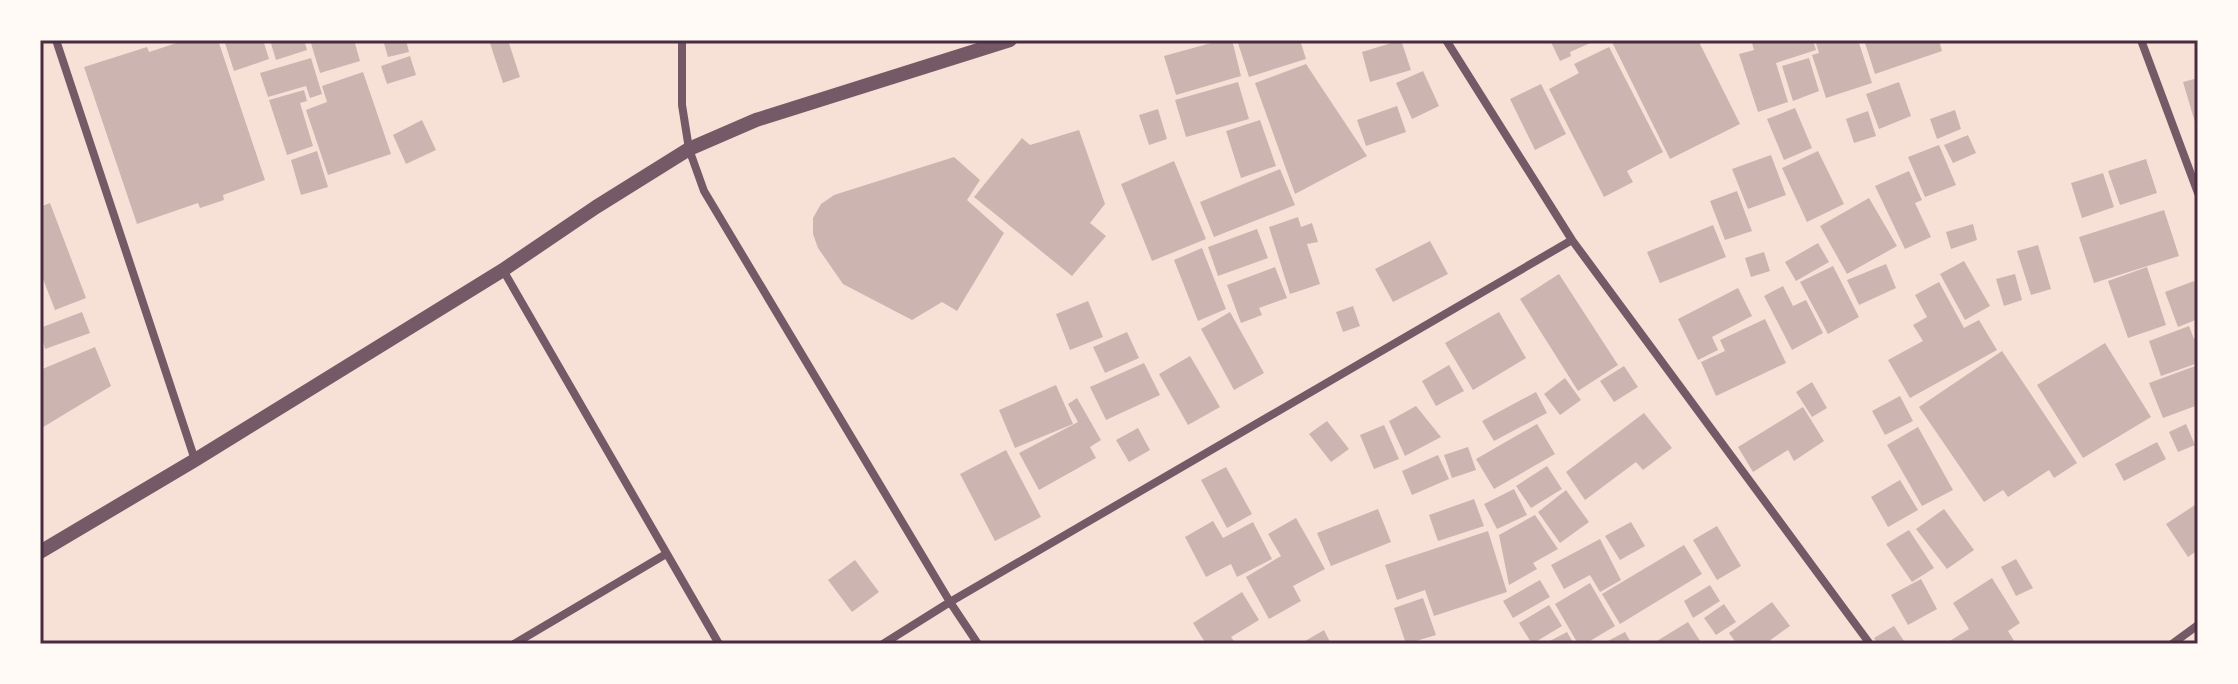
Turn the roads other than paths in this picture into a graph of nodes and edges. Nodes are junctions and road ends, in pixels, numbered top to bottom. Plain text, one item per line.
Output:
1 (56, 40) edge
2 (682, 40) edge
3 (1010, 40) edge
4 (1446, 40) edge
5 (2152, 40) edge
6 (2142, 41) edge
7 (689, 149) junction
8 (2198, 193) edge
9 (1572, 240) junction
10 (503, 270) junction
11 (195, 460) junction
12 (40, 552) edge
13 (666, 554) junction
14 (950, 602) junction
15 (2198, 625) edge
16 (514, 644) edge
17 (719, 644) edge
18 (883, 644) edge
19 (978, 644) edge
20 (1870, 644) edge
21 (2172, 644) edge

1 - 11 street
2 - 7 street
3 - 7 street
4 - 9 street
5 - 6 street
6 - 8 street
7 - 10 street
7 - 14 street
9 - 14 street
9 - 20 street
10 - 11 street
10 - 13 street
11 - 12 street
13 - 16 street
13 - 17 street
14 - 18 street
14 - 19 street
15 - 21 street

